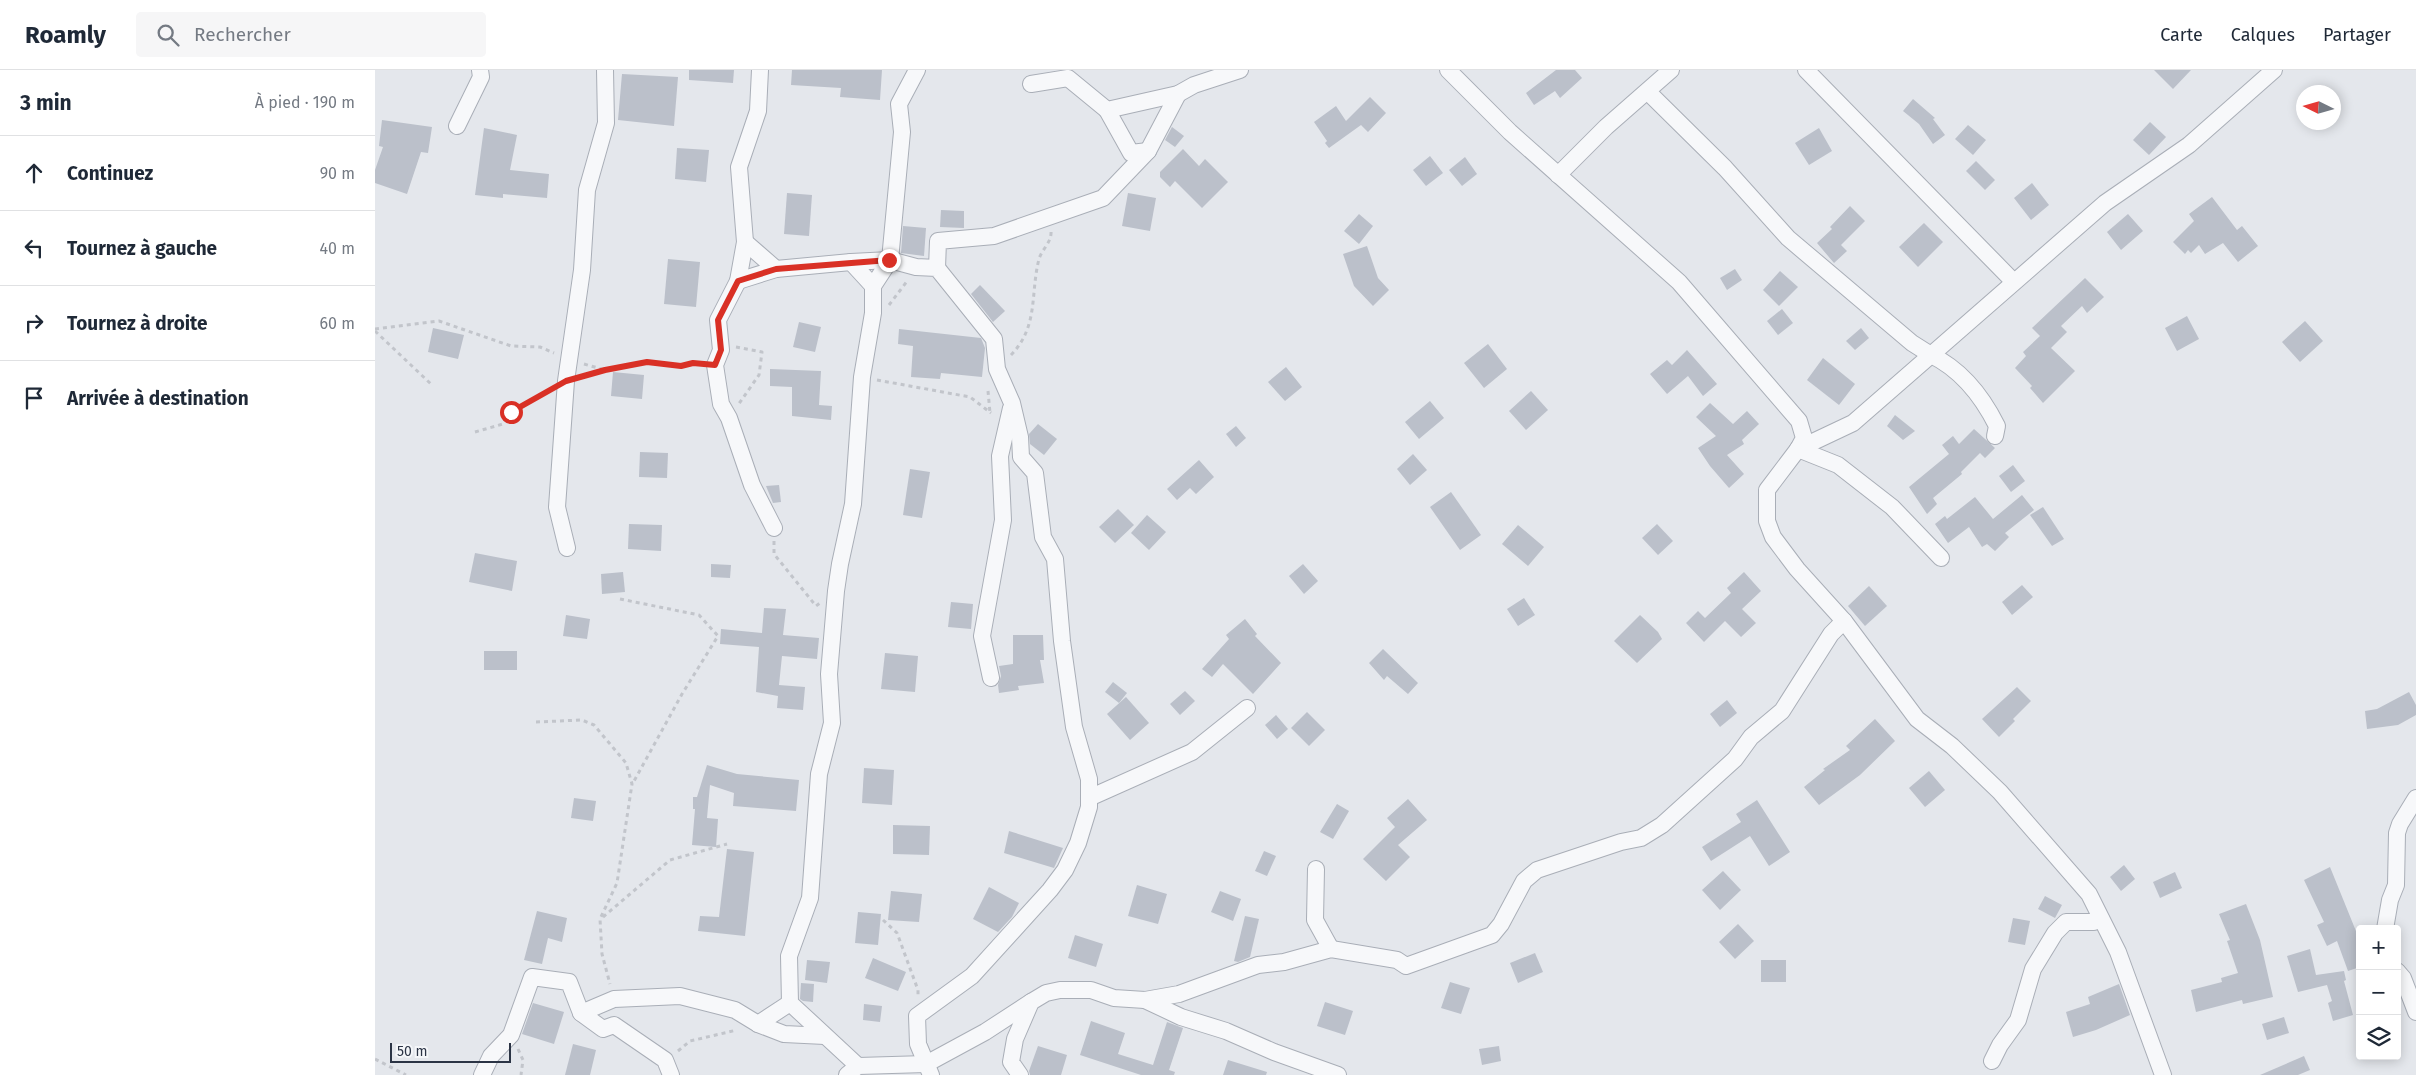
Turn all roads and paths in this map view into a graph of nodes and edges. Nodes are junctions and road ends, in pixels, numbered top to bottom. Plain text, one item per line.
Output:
1 (480, 70) edge
2 (605, 70) edge
3 (760, 70) edge
4 (917, 70) edge
5 (1239, 70) edge
6 (1448, 70) edge
7 (1671, 70) edge
8 (1806, 70) edge
9 (2274, 70) edge
10 (1031, 84) dead end
11 (1648, 92) junction
12 (1178, 94) junction
13 (1107, 110) junction
14 (457, 126) dead end
15 (1148, 152) junction
16 (1131, 153) junction
17 (1128, 173) junction
18 (1558, 175) junction
19 (1050, 216) junction
20 (745, 242) junction
21 (889, 260) junction
22 (851, 262) junction
23 (916, 267) junction
24 (937, 268) junction
25 (776, 269) junction
26 (738, 281) junction
27 (2013, 281) junction
28 (873, 286) junction
29 (873, 314) junction
30 (375, 330) edge
31 (1931, 355) junction
32 (718, 357) junction
33 (570, 360) junction
34 (997, 369) junction
35 (605, 370) junction
36 (862, 377) junction
37 (566, 381) junction
38 (432, 386) dead end
39 (1012, 403) junction
40 (729, 418) junction
41 (1006, 427) junction
42 (475, 432) dead end
43 (1995, 436) dead end
44 (1798, 449) junction
45 (774, 528) joint
46 (567, 548) dead end
47 (1941, 558) dead end
48 (836, 591) junction
49 (620, 599) dead end
50 (1843, 621) junction
51 (991, 678) dead end
52 (1247, 708) dead end
53 (536, 722) dead end
54 (632, 784) junction
55 (1089, 798) junction
56 (2416, 798) edge
57 (727, 844) dead end
58 (1316, 869) dead end
59 (600, 919) junction
60 (2101, 919) junction
61 (883, 920) dead end
62 (2386, 925) edge
63 (1331, 949) junction
64 (2401, 976) edge
65 (614, 999) junction
66 (1145, 1000) junction
67 (1031, 1002) junction
68 (790, 1003) junction
69 (2416, 1012) edge
70 (581, 1013) junction
71 (917, 1016) junction
72 (758, 1024) junction
73 (614, 1025) junction
74 (511, 1035) junction
75 (825, 1036) junction
76 (375, 1059) edge
77 (1992, 1061) dead end
78 (668, 1068) edge
79 (853, 1070) edge
80 (929, 1070) edge
81 (406, 1075) edge
82 (482, 1075) edge
83 (521, 1075) edge
84 (1020, 1075) edge
85 (1338, 1075) edge
86 (2163, 1075) edge

1 - 14 street
2 - 33 street
3 - 20 street
4 - 21 street
5 - 12 street
6 - 18 street
7 - 11 street
8 - 27 street
9 - 27 street
10 - 13 street
11 - 18 street
11 - 31 street
12 - 13 street
12 - 15 street
13 - 16 street
15 - 16 street
15 - 17 street
16 - 17 street
17 - 19 street
18 - 44 street
19 - 24 street
19 - 34 path
20 - 25 street
20 - 26 street
21 - 22 street
21 - 23 street
21 - 28 street
22 - 25 street
22 - 28 street
23 - 24 street
23 - 29 path
24 - 34 street
25 - 26 street
26 - 32 street
27 - 31 street
28 - 29 street
29 - 36 street
30 - 33 path
30 - 38 path
31 - 43 street
31 - 44 street
32 - 35 path
32 - 40 street
32 - 40 path
33 - 35 path
33 - 37 street
34 - 39 street
35 - 37 path
36 - 41 path
36 - 48 street
37 - 42 path
37 - 46 street
39 - 41 street
39 - 55 street
40 - 45 street
41 - 51 street
44 - 47 street
44 - 50 street
45 - 48 path
48 - 68 street
49 - 54 path
50 - 60 street
50 - 63 street
52 - 55 street
53 - 54 path
54 - 59 path
55 - 71 street
56 - 62 street
57 - 59 path
58 - 63 street
59 - 65 path
60 - 77 street
60 - 86 street
61 - 71 path
63 - 66 street
64 - 69 street
65 - 70 street
65 - 72 street
65 - 73 street
66 - 67 street
66 - 85 street
67 - 80 street
67 - 84 street
68 - 72 street
68 - 75 street
70 - 73 street
70 - 74 street
71 - 80 street
72 - 75 street
72 - 78 path
73 - 78 street
74 - 82 street
74 - 83 path
75 - 79 street
76 - 81 path
79 - 80 street

